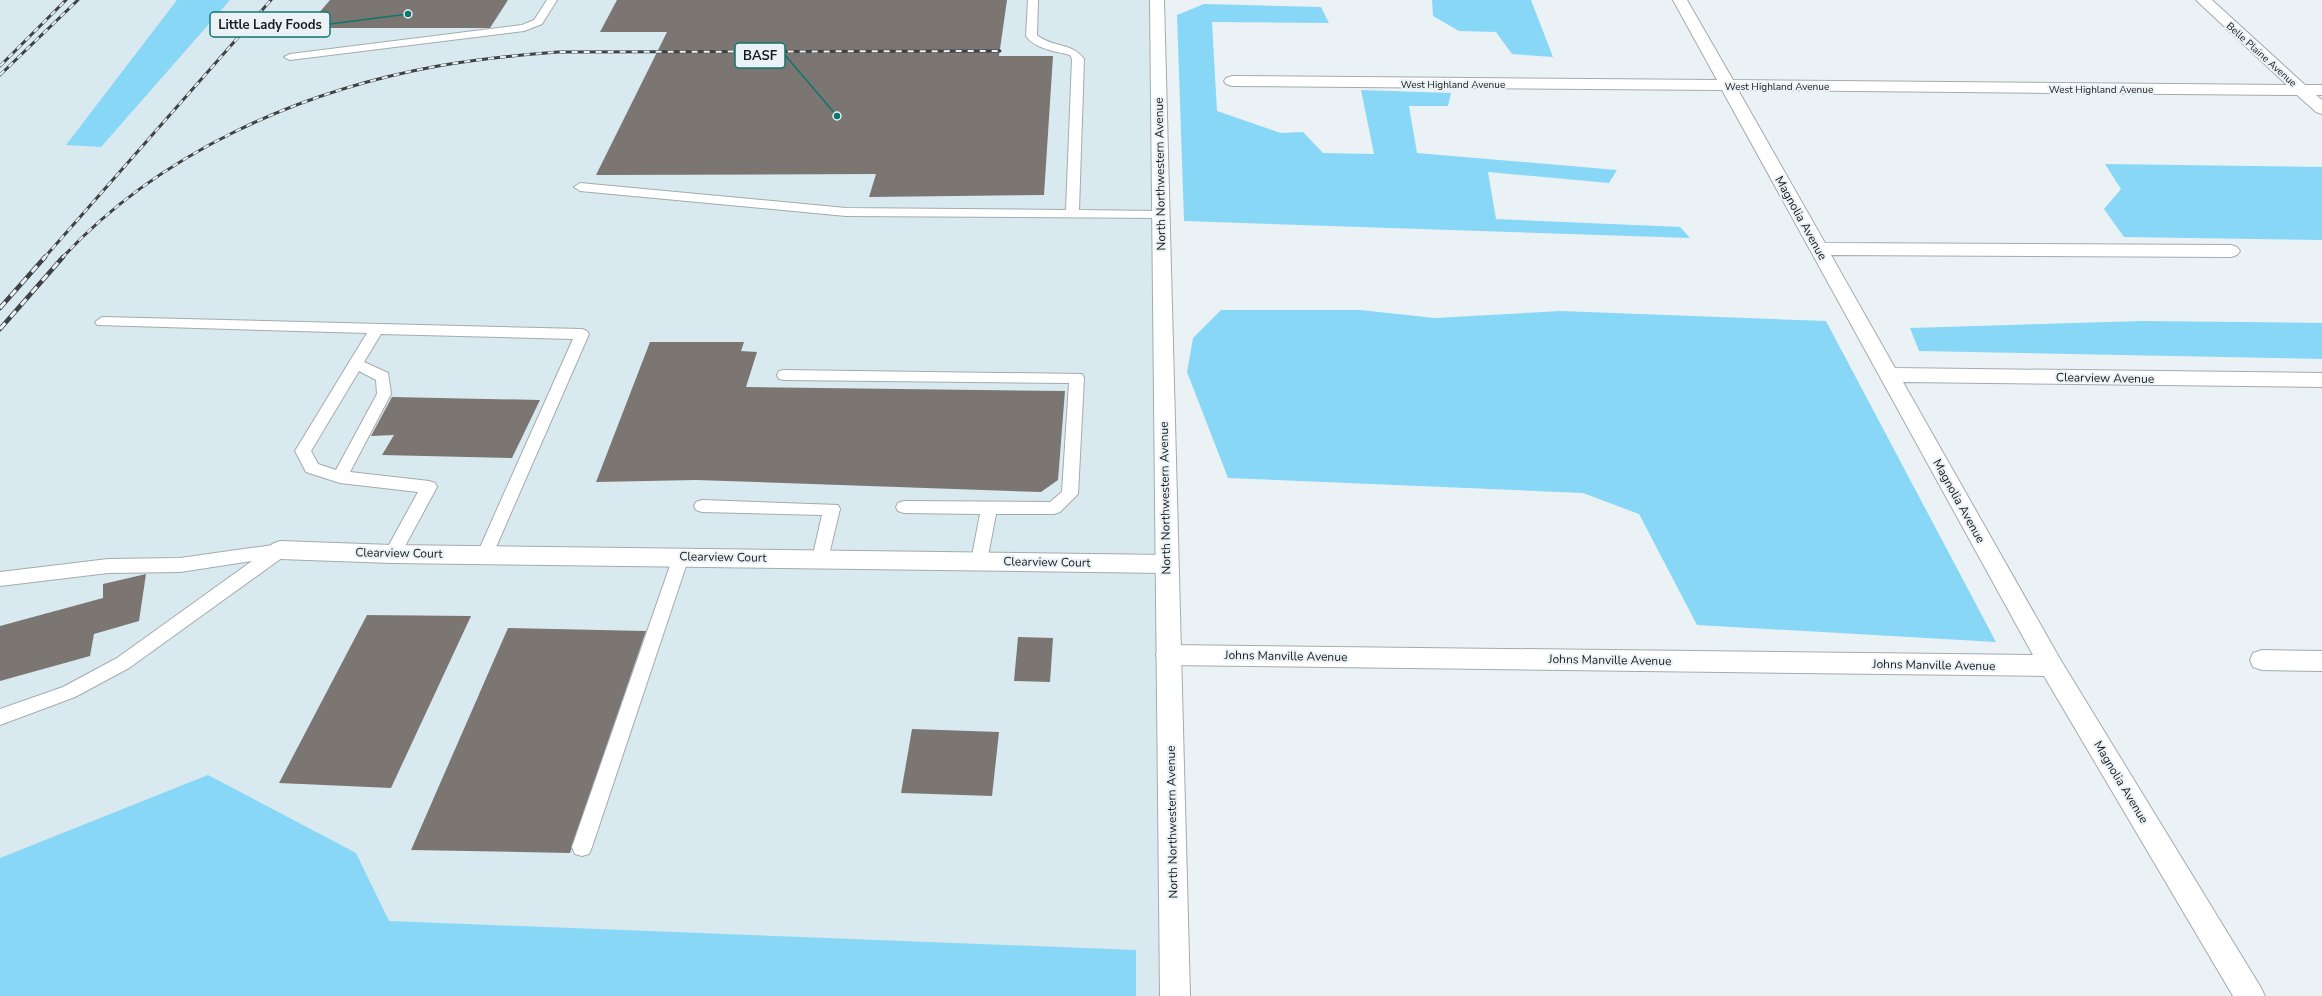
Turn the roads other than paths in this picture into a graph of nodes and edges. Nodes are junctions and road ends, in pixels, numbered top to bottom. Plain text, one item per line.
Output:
1 (552, 0) edge
2 (1033, 0) edge
3 (1157, 0) edge
4 (1680, 0) edge
5 (2203, 0) edge
6 (290, 57) dead end
7 (1232, 81) dead end
8 (1728, 86) junction
9 (2302, 90) junction
10 (2322, 90) edge
11 (2322, 109) edge
12 (580, 187) dead end
13 (1072, 214) junction
14 (1160, 215) junction
15 (1818, 249) junction
16 (2231, 251) dead end
17 (102, 322) dead end
18 (377, 329) junction
19 (358, 364) junction
20 (784, 375) dead end
21 (1888, 376) junction
22 (2322, 380) edge
23 (340, 477) junction
24 (702, 506) dead end
25 (904, 507) dead end
26 (988, 508) junction
27 (280, 550) junction
28 (392, 554) junction
29 (485, 554) junction
30 (681, 557) junction
31 (820, 559) junction
32 (979, 561) junction
33 (1167, 564) junction
34 (0, 579) edge
35 (1168, 655) junction
36 (2262, 660) dead end
37 (2322, 661) edge
38 (2051, 666) junction
39 (0, 717) edge
40 (582, 847) dead end
41 (1175, 996) edge
42 (2250, 996) edge

1 - 6 lane
2 - 13 lane
3 - 14 street, North Northwestern Avenue
4 - 8 street, Magnolia Avenue
5 - 9 street, Belle Plaine Avenue
7 - 8 street, West Highland Avenue
8 - 9 street, West Highland Avenue
8 - 15 street, Magnolia Avenue
9 - 10 street, West Highland Avenue
9 - 11 street, Belle Plaine Avenue
12 - 13 lane
13 - 14 lane
14 - 33 street, North Northwestern Avenue
15 - 16 street
15 - 21 street, Magnolia Avenue
17 - 18 lane
18 - 19 lane
18 - 29 lane
19 - 23 lane
19 - 23 lane
20 - 26 lane
21 - 22 street, Clearview Avenue
21 - 38 street, Magnolia Avenue
23 - 28 lane
24 - 31 lane
25 - 26 lane
26 - 32 lane
27 - 28 street, Clearview Court
27 - 34 lane
27 - 39 lane
28 - 29 street, Clearview Court
29 - 30 street, Clearview Court
30 - 31 street, Clearview Court
30 - 40 lane
31 - 32 street, Clearview Court
32 - 33 street, Clearview Court
33 - 35 street, North Northwestern Avenue
35 - 38 street, Johns Manville Avenue
35 - 41 street, North Northwestern Avenue
36 - 37 street
38 - 42 street, Magnolia Avenue

